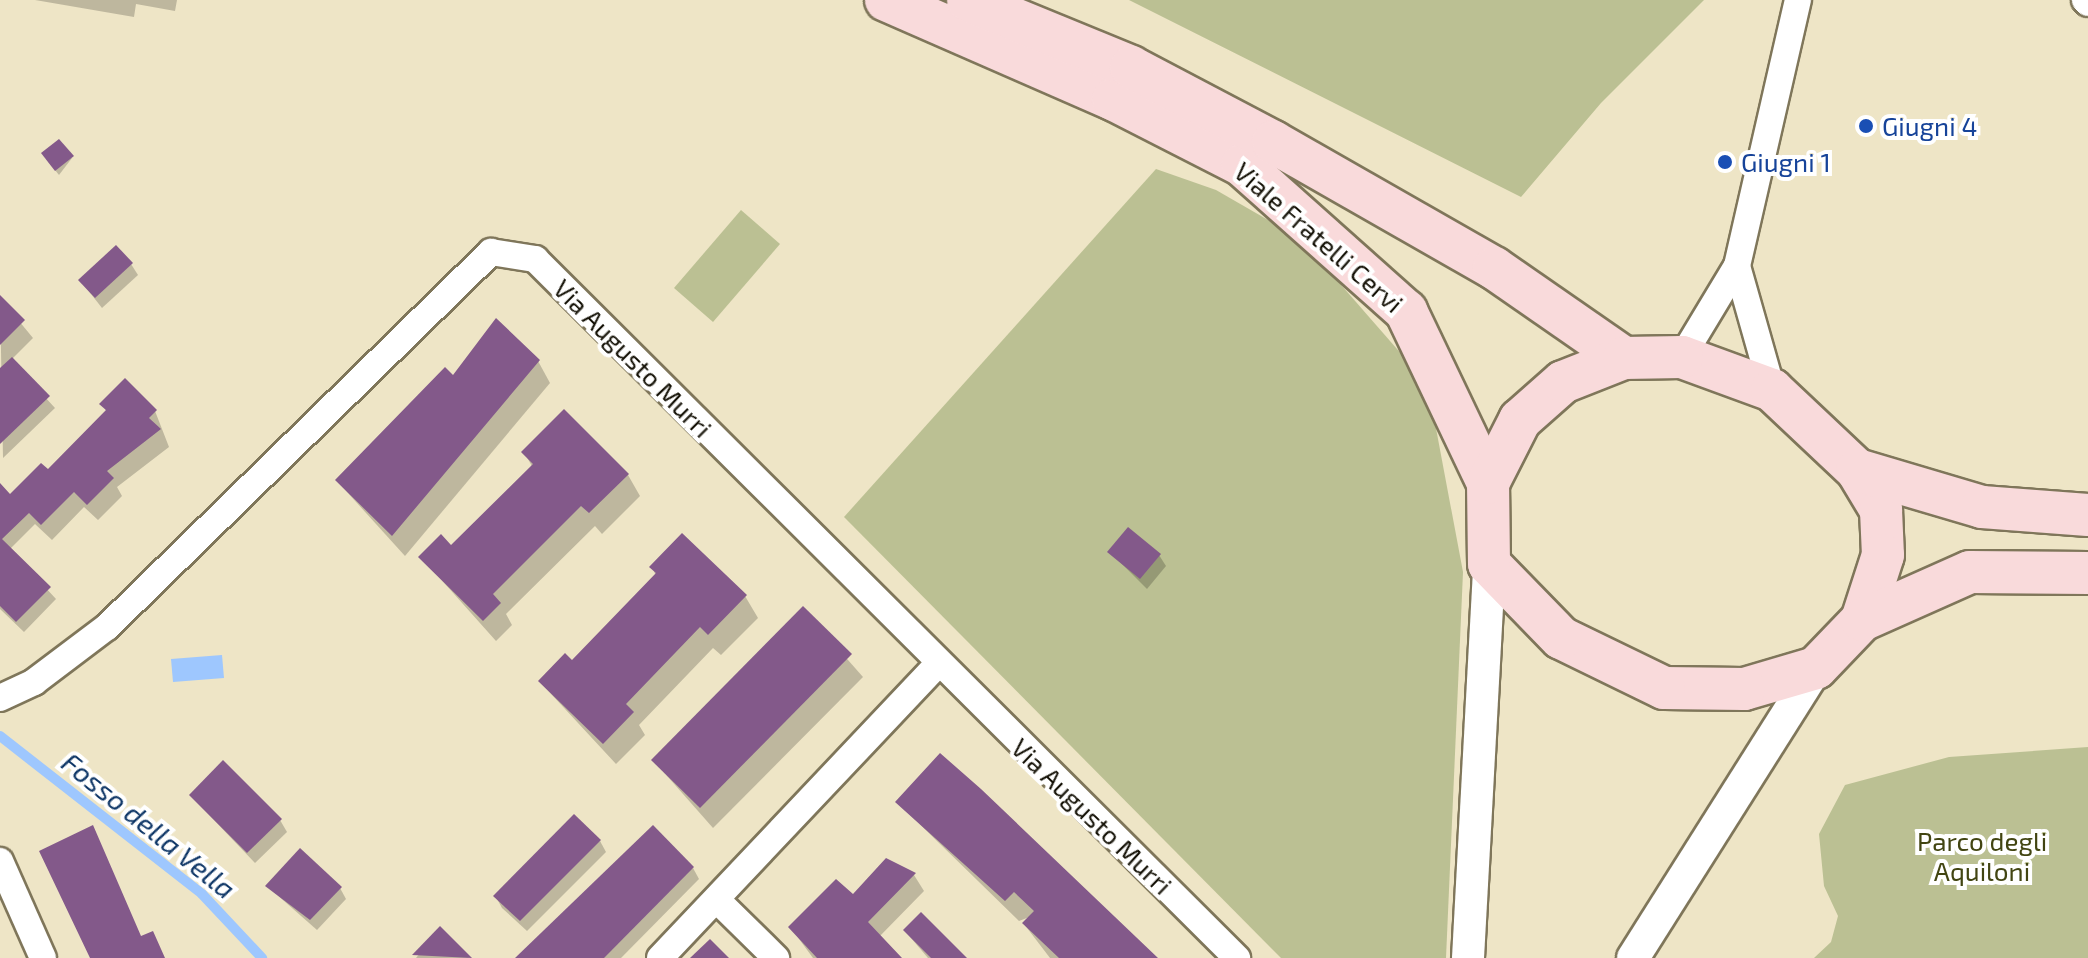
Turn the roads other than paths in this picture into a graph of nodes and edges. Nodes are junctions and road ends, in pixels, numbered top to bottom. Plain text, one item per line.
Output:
1 (886, 0) edge
2 (968, 0) edge
3 (1798, 0) edge
4 (1737, 266) junction
5 (1682, 357) junction
6 (1624, 358) junction
7 (1772, 390) junction
8 (1857, 470) junction
9 (1488, 483) junction
10 (2088, 515) edge
11 (1489, 564) junction
12 (2088, 573) edge
13 (1862, 620) junction
14 (937, 665) junction
15 (1816, 668) junction
16 (0, 698) edge
17 (0, 861) edge
18 (717, 900) junction
19 (43, 958) edge
20 (660, 958) edge
21 (776, 958) edge
22 (1237, 958) edge
23 (1468, 958) edge
24 (1633, 958) edge

1 - 9 main road, Viale Fratelli Cervi
2 - 6 main road, Viale Fratelli Cervi
3 - 4 street
4 - 5 street
4 - 7 street
5 - 6 main road, Viale Fratelli Cervi
5 - 7 main road, Viale Fratelli Cervi
6 - 9 main road, Viale Fratelli Cervi
7 - 8 main road, Viale Fratelli Cervi
8 - 10 main road, Viale Fratelli Cervi
8 - 13 main road, Viale Fratelli Cervi
9 - 11 main road, Viale Fratelli Cervi
11 - 15 main road, Viale Fratelli Cervi
11 - 23 street
12 - 13 main road, Viale Fratelli Cervi
13 - 15 main road, Viale Fratelli Cervi
14 - 16 street, Via Augusto Murri
14 - 18 street
14 - 22 street, Via Augusto Murri
15 - 24 street
17 - 19 street
18 - 20 street
18 - 21 street

